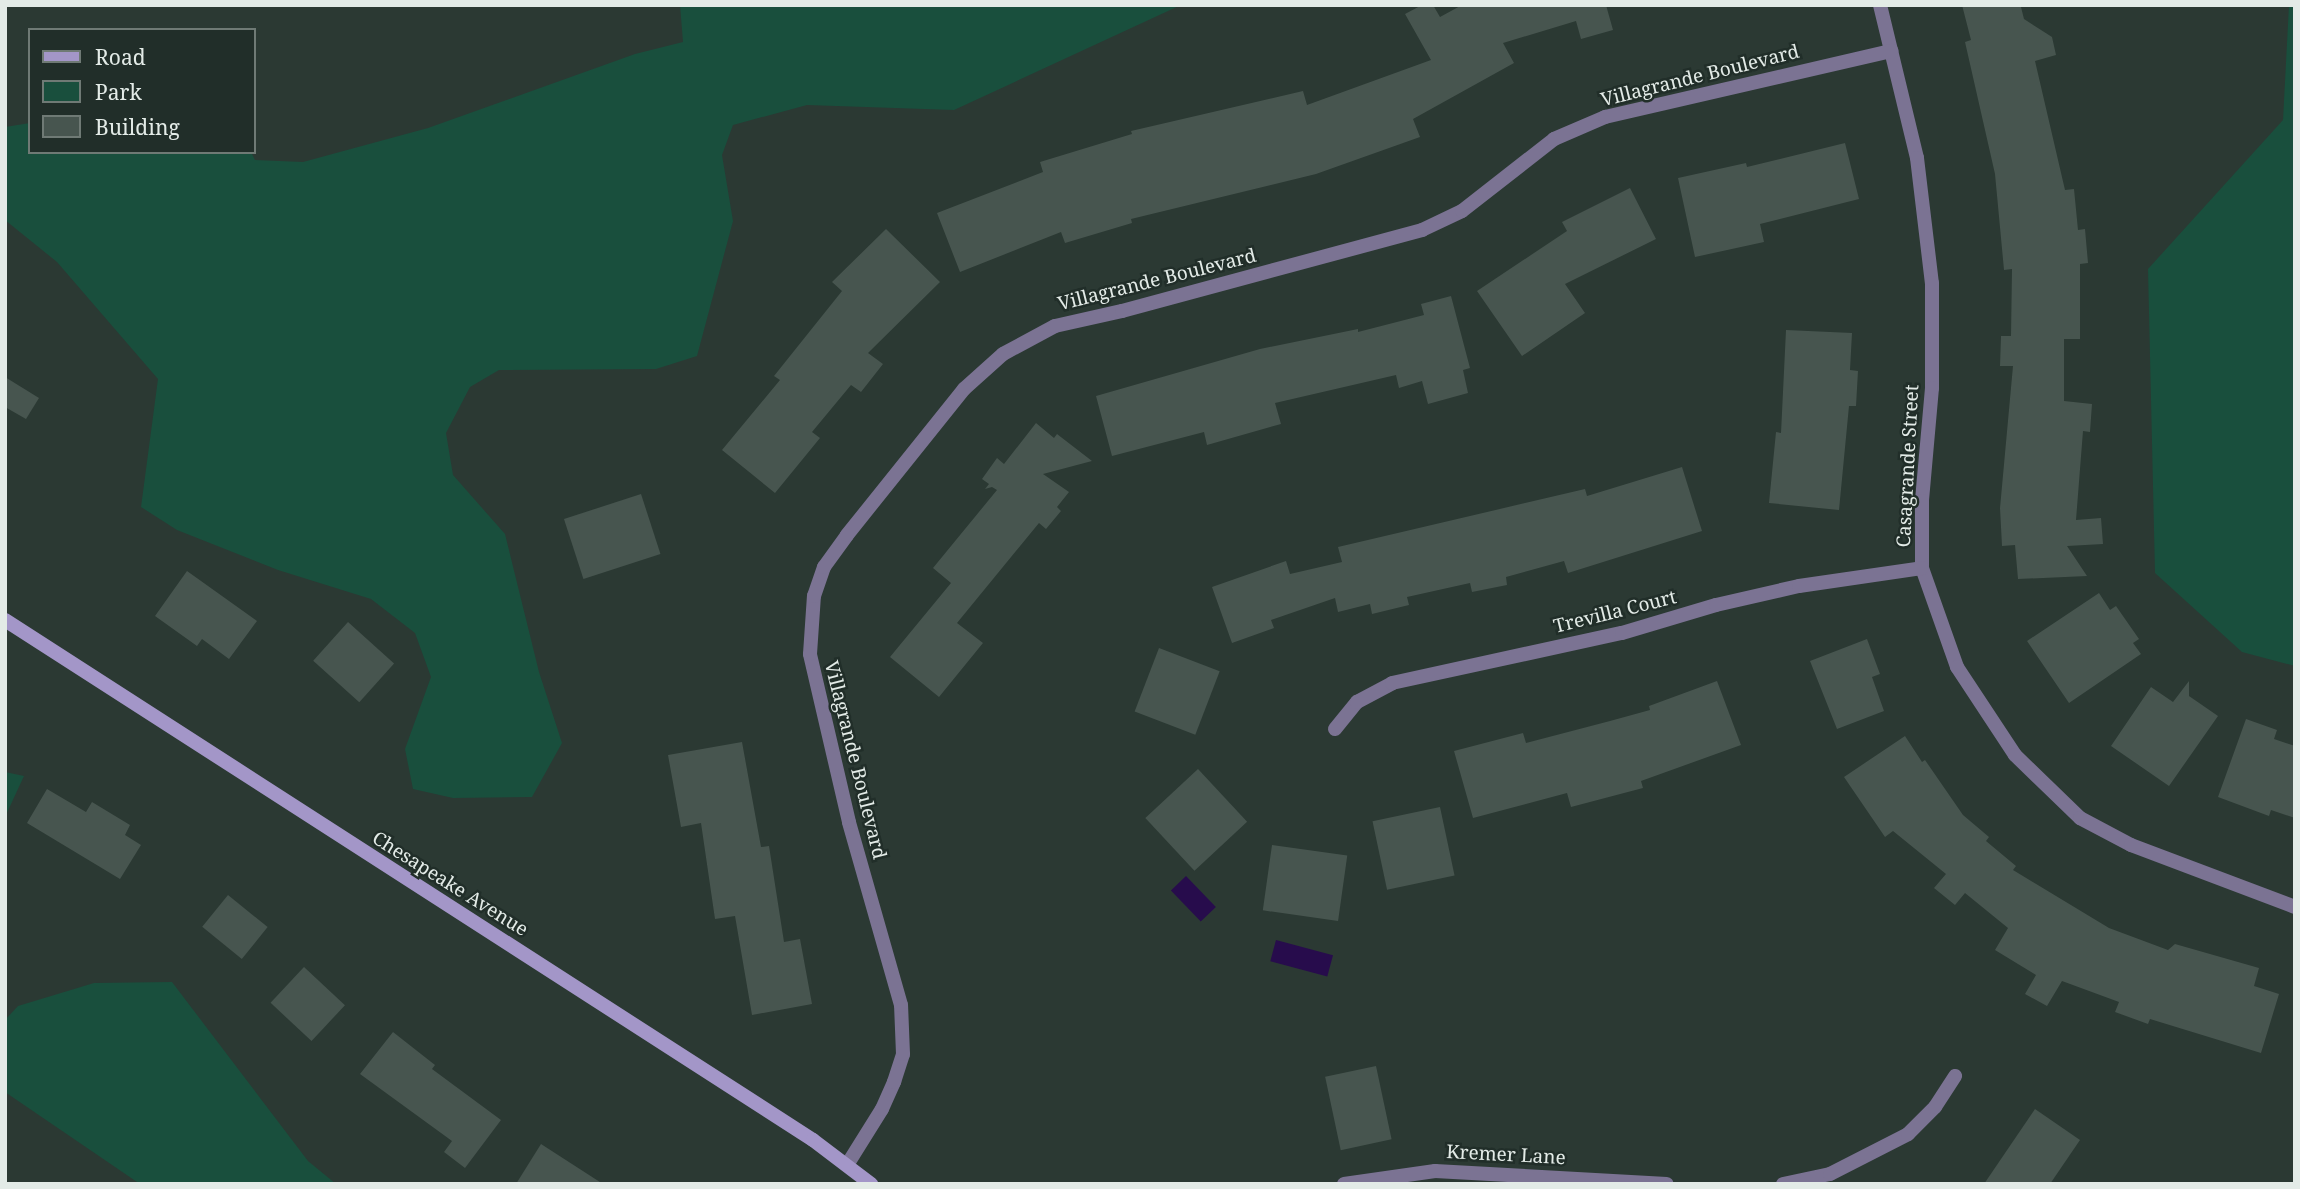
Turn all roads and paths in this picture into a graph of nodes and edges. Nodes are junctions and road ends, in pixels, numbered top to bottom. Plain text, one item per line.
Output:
1 (1881, 5) edge
2 (1891, 51) junction
3 (1922, 568) junction
4 (5, 620) edge
5 (1335, 729) dead end
6 (2295, 907) edge
7 (1955, 1076) dead end
8 (847, 1165) junction
9 (871, 1184) edge
10 (1344, 1184) edge
11 (1667, 1184) edge
12 (1783, 1184) edge

1 - 2 street, Casagrande Street
2 - 3 street, Casagrande Street
2 - 8 street, Villagrande Boulevard
3 - 5 street, Trevilla Court
3 - 6 street, Casagrande Street
4 - 8 street, Chesapeake Avenue
7 - 12 street
8 - 9 street, Chesapeake Avenue
10 - 11 street, Kremer Lane

